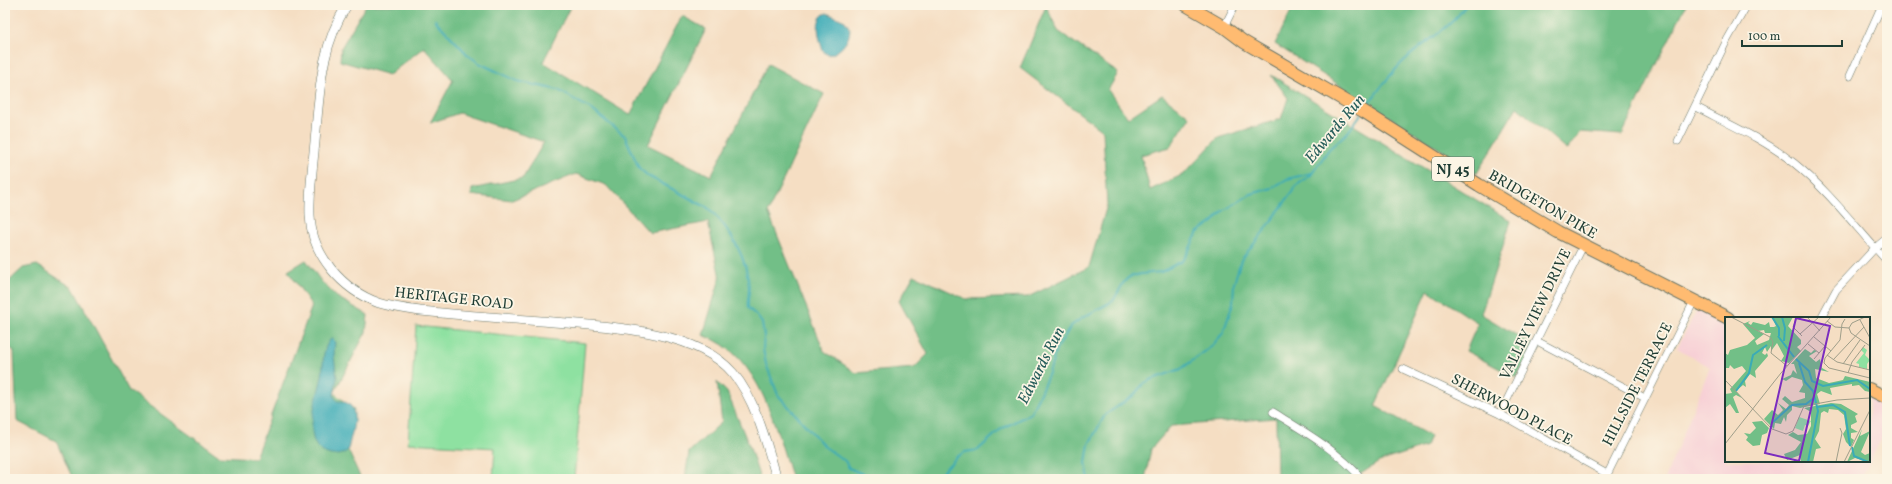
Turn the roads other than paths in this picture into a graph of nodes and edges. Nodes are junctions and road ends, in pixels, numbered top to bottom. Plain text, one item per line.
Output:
1 (347, 5) edge
2 (1186, 5) edge
3 (1235, 5) edge
4 (1747, 5) edge
5 (1882, 5) edge
6 (1887, 7) edge
7 (1224, 27) junction
8 (1850, 76) dead end
9 (1696, 107) junction
10 (1678, 141) dead end
11 (1887, 238) edge
12 (1583, 246) junction
13 (1875, 248) junction
14 (1887, 261) edge
15 (1694, 300) junction
16 (1726, 317) edge
17 (1822, 317) edge
18 (1537, 341) junction
19 (1403, 369) dead end
20 (1870, 390) edge
21 (1645, 398) junction
22 (1887, 398) edge
23 (1273, 412) dead end
24 (1500, 414) junction
25 (1606, 477) edge
26 (777, 479) edge
27 (1362, 479) edge

1 - 26 street, HERITAGE ROAD
2 - 7 main road, BRIDGETON PIKE / NJ 45
3 - 7 street
4 - 9 street
5 - 6 street
5 - 8 street
7 - 12 main road, BRIDGETON PIKE / NJ 45
9 - 10 street
9 - 13 street
11 - 13 street
12 - 15 main road, BRIDGETON PIKE / NJ 45
12 - 18 street, VALLEY VIEW DRIVE
13 - 14 street
13 - 17 street
15 - 16 main road, BRIDGETON PIKE / NJ 45
15 - 21 street, HILLSIDE TERRACE
18 - 21 street
18 - 24 street, VALLEY VIEW DRIVE
19 - 24 street, SHERWOOD PLACE
20 - 22 main road
21 - 25 street, HILLSIDE TERRACE
23 - 27 street
24 - 25 street, SHERWOOD PLACE

